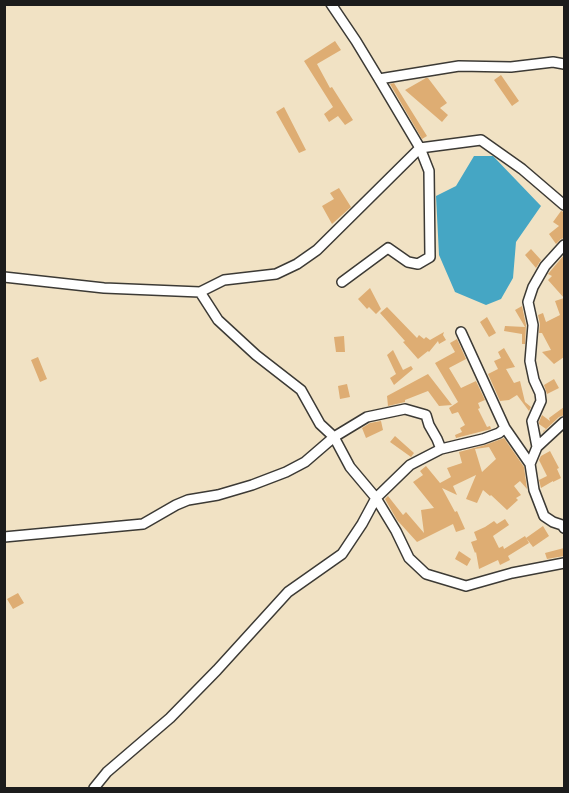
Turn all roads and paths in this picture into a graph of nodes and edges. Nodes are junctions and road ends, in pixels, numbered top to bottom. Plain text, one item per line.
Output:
1 (331, 4) edge
2 (564, 64) edge
3 (379, 79) junction
4 (420, 148) junction
5 (564, 205) edge
6 (564, 245) edge
7 (4, 277) edge
8 (342, 282) dead end
9 (200, 292) junction
10 (461, 332) dead end
11 (564, 422) edge
12 (505, 428) junction
13 (334, 437) junction
14 (537, 447) junction
15 (441, 449) junction
16 (530, 464) junction
17 (376, 498) junction
18 (564, 528) edge
19 (4, 537) edge
20 (564, 563) edge
21 (94, 789) edge

1 - 3 street
2 - 3 street
3 - 4 street
4 - 5 street
4 - 8 street
4 - 9 street
6 - 14 street
7 - 9 street
9 - 13 street
10 - 12 street
11 - 14 street
12 - 15 street
12 - 16 street
13 - 15 street
13 - 17 street
13 - 19 street
14 - 16 street
15 - 17 street
16 - 18 street
17 - 20 street
17 - 21 street

